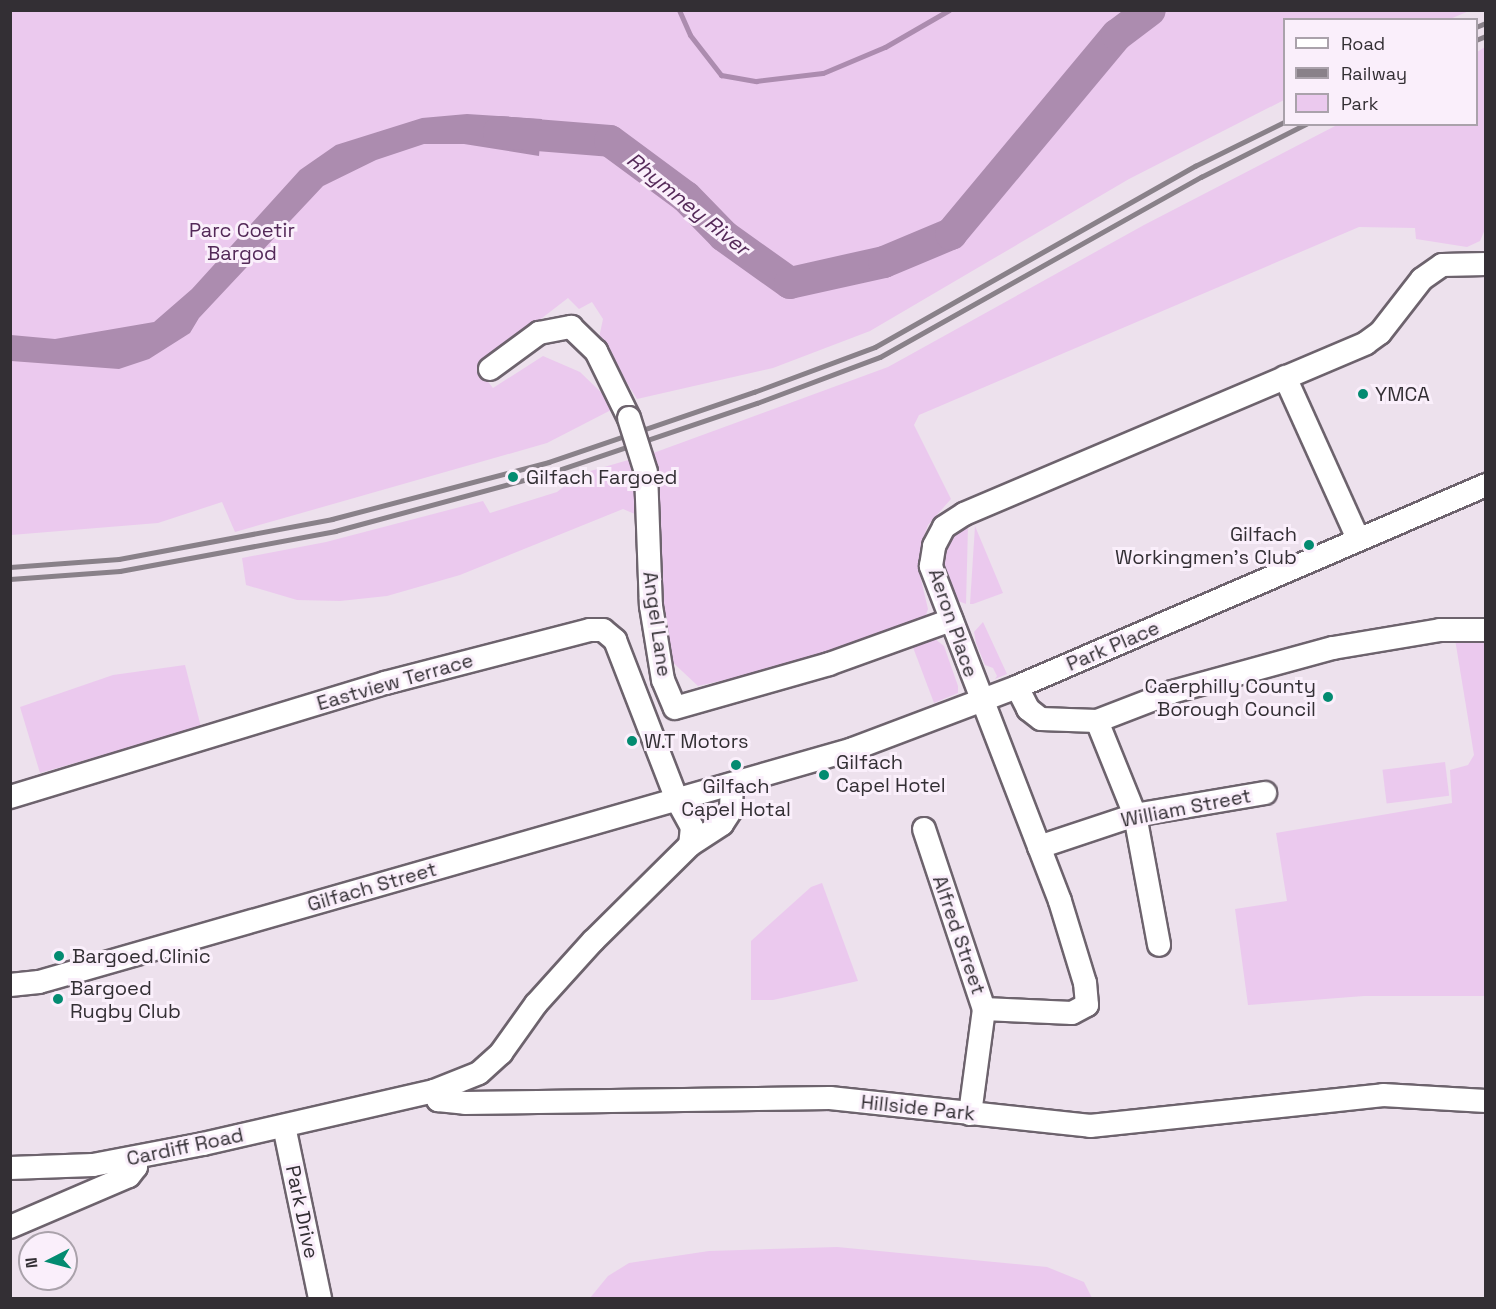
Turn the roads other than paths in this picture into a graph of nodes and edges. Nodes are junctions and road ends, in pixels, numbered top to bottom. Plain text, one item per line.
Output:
1 (1485, 264) edge
2 (490, 369) dead end
3 (1285, 377) junction
4 (1485, 485) edge
5 (1358, 539) junction
6 (951, 620) junction
7 (1485, 630) edge
8 (1017, 687) junction
9 (980, 700) junction
10 (1097, 721) junction
11 (732, 785) junction
12 (1265, 793) dead end
13 (10, 796) edge
14 (677, 800) junction
15 (1135, 815) junction
16 (924, 829) dead end
17 (690, 845) junction
18 (1039, 847) junction
19 (1159, 945) dead end
20 (10, 985) edge
21 (984, 1009) junction
22 (434, 1091) junction
23 (1485, 1101) edge
24 (970, 1114) junction
25 (284, 1126) junction
26 (135, 1158) junction
27 (10, 1168) edge
28 (10, 1227) edge
29 (320, 1299) edge

1 - 3 street, Aeron Place
2 - 6 street, Angel Lane, bridge
3 - 5 street
3 - 6 street, Aeron Place
4 - 5 street, Park Place
5 - 8 street, Park Place
6 - 9 street, Aeron Place
7 - 10 street
8 - 9 street, Park Place
8 - 10 street
9 - 11 street, Park Place
9 - 18 street, Aeron Place
10 - 15 street
11 - 14 street, Gilfach Street
11 - 17 street
12 - 15 street, William Street
13 - 14 street, Eastview Terrace
14 - 17 street
14 - 20 street, Gilfach Street
15 - 18 street, William Street
15 - 19 street
16 - 21 street, Alfred Street
17 - 22 street
18 - 21 street, Aeron Place
21 - 24 street, Alfred Street
22 - 24 street, Hillside Park
22 - 25 street, Cardiff Road
23 - 24 street, Hillside Park
25 - 26 street, Cardiff Road
25 - 29 street, Park Drive
26 - 27 street, Cardiff Road
26 - 28 street

